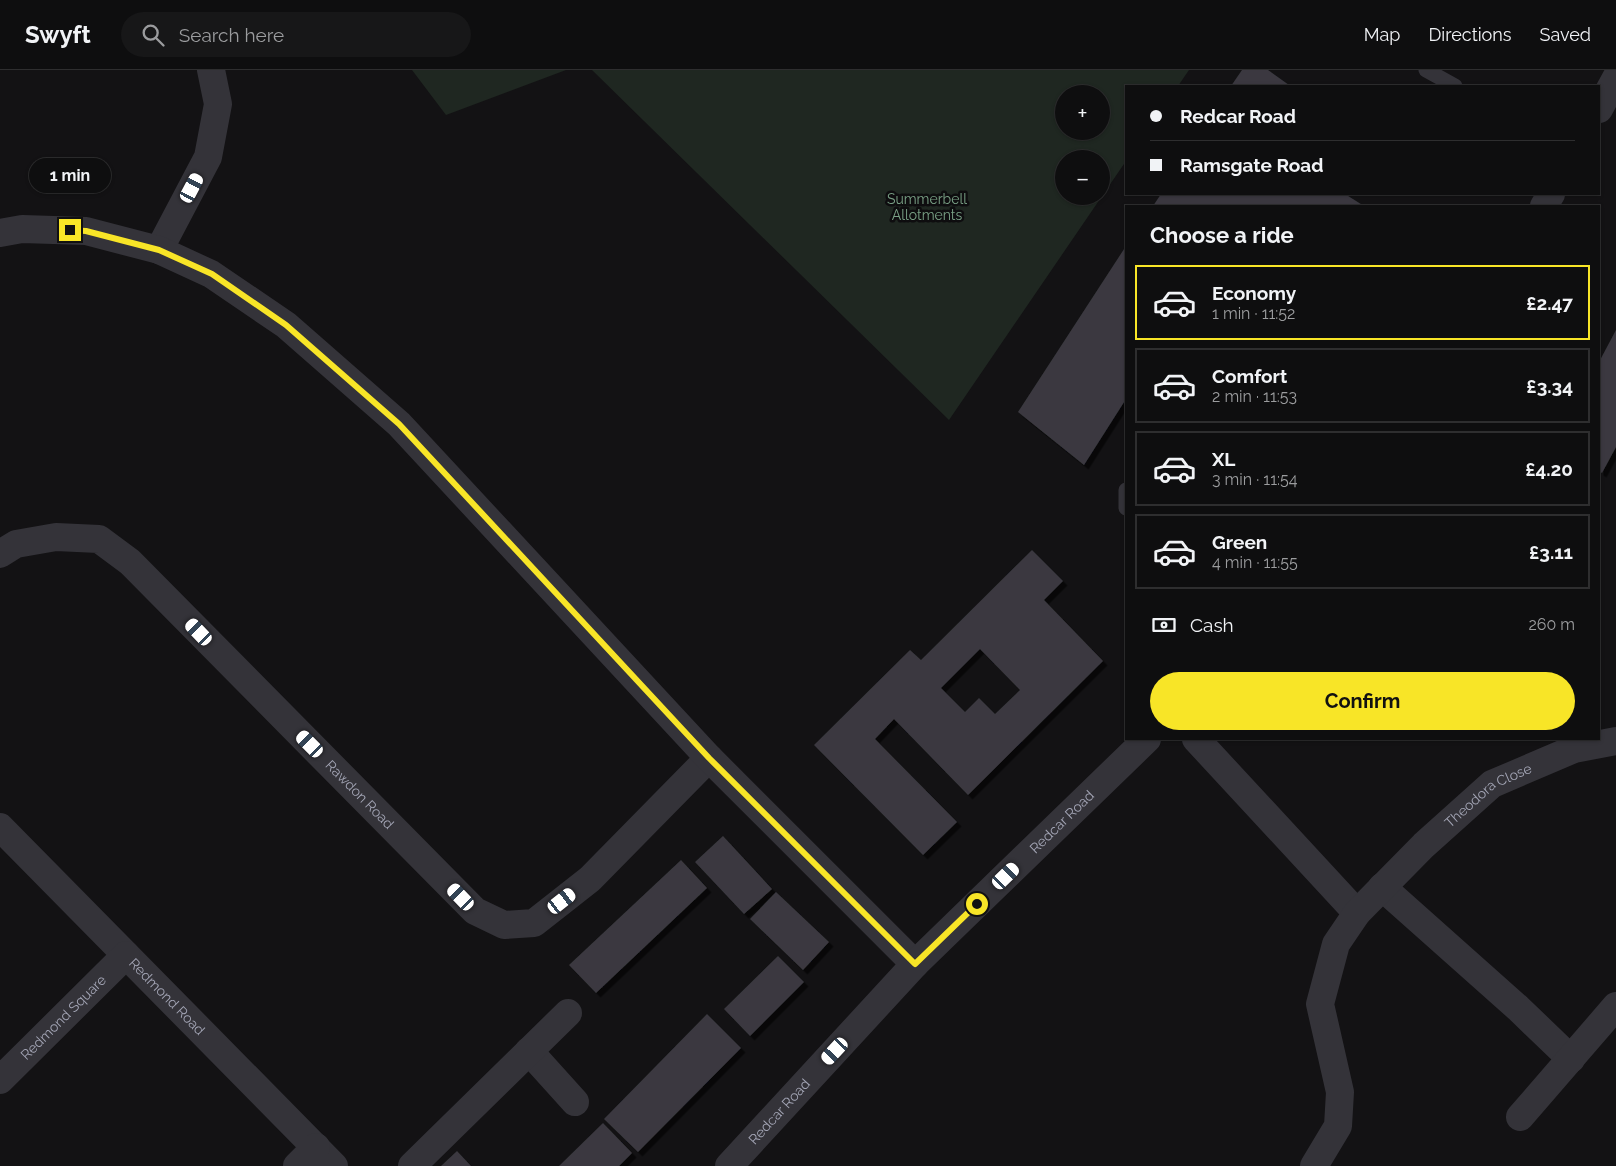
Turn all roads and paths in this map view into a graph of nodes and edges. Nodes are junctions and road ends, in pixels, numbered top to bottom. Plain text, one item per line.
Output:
1 (211, 70) edge
2 (1426, 70) edge
3 (1616, 78) edge
4 (1453, 85) edge
5 (1600, 106) edge
6 (0, 233) edge
7 (159, 250) junction
8 (0, 554) edge
9 (1146, 740) edge
10 (1197, 740) edge
11 (1616, 741) edge
12 (709, 758) junction
13 (0, 827) edge
14 (1382, 887) junction
15 (1357, 913) junction
16 (126, 955) junction
17 (915, 964) junction
18 (1616, 1006) edge
19 (568, 1012) dead end
20 (529, 1051) junction
21 (1572, 1060) junction
22 (0, 1080) edge
23 (575, 1102) dead end
24 (1520, 1117) dead end
25 (316, 1160) edge
26 (412, 1166) edge
27 (729, 1166) edge
28 (1314, 1166) edge

1 - 7 street
2 - 4 lane
3 - 5 street
6 - 7 street
7 - 12 street
8 - 12 street, Rawdon Road
9 - 17 street, Redcar Road
10 - 15 street
11 - 14 street, Theodora Close
12 - 17 street
13 - 16 street, Redmond Road
14 - 15 street, Theodora Close
14 - 21 street
15 - 28 street, Theodora Close
16 - 22 street, Redmond Square
16 - 25 street, Redmond Road
17 - 27 street, Redcar Road
18 - 21 street
19 - 20 street
20 - 23 street
20 - 26 street
21 - 24 street

